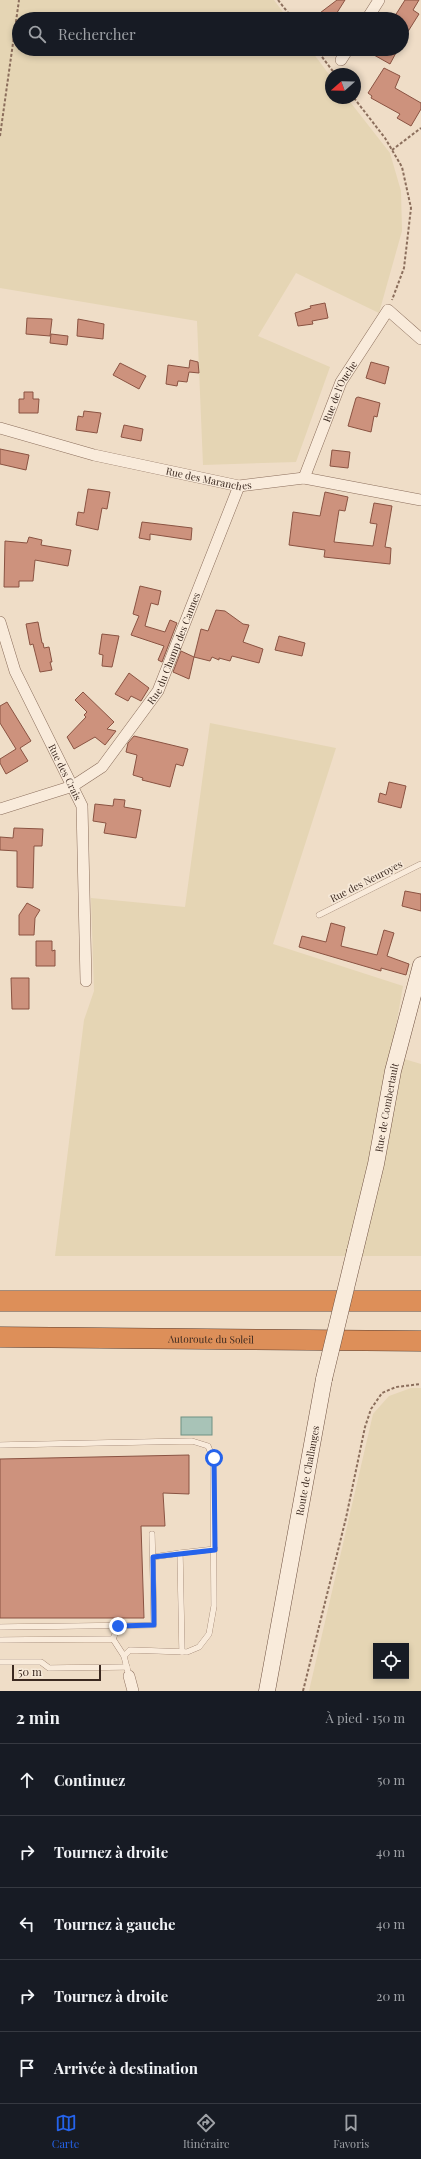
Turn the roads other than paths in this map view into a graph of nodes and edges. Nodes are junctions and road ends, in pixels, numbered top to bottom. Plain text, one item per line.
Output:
1 (379, 0) edge
2 (371, 12) edge
3 (344, 56) edge
4 (341, 60) dead end
5 (421, 339) edge
6 (0, 428) edge
7 (304, 478) junction
8 (239, 486) junction
9 (421, 500) edge
10 (0, 622) edge
11 (73, 786) junction
12 (0, 809) edge
13 (421, 864) edge
14 (319, 915) dead end
15 (421, 965) edge
16 (86, 981) dead end
17 (355, 1251) joint
18 (0, 1301) edge
19 (421, 1301) edge
20 (0, 1337) edge
21 (421, 1341) edge
22 (0, 1445) edge
23 (152, 1534) dead end
24 (215, 1550) junction
25 (180, 1553) junction
26 (153, 1557) junction
27 (118, 1626) junction
28 (0, 1627) edge
29 (114, 1639) junction
30 (0, 1640) edge
31 (182, 1652) junction
32 (124, 1656) junction
33 (0, 1662) edge
34 (128, 1671) junction
35 (133, 1691) edge
36 (267, 1691) edge

1 - 2 street
3 - 4 street
5 - 7 street, Rue de l'Ouche
6 - 8 street, Rue des Maranches
7 - 8 street, Rue des Maranches
7 - 9 street, Rue des Maranches
8 - 11 street, Rue du Champ des Cannes
10 - 11 street, Rue des Crais
11 - 12 street, Rue du Champ des Cannes
11 - 16 street, Rue des Crais
13 - 14 lane, Rue des Neuroyes
15 - 17 street, Rue de Combertault
17 - 36 street, Route de Challanges, bridge
18 - 19 highway
20 - 21 highway, Autoroute du Soleil
22 - 24 lane
23 - 26 lane
24 - 25 lane
24 - 31 lane
25 - 26 lane
25 - 31 lane
26 - 27 lane
27 - 28 lane
27 - 29 lane
29 - 30 lane
29 - 32 lane
31 - 32 lane
32 - 34 lane
33 - 34 lane
34 - 35 street

